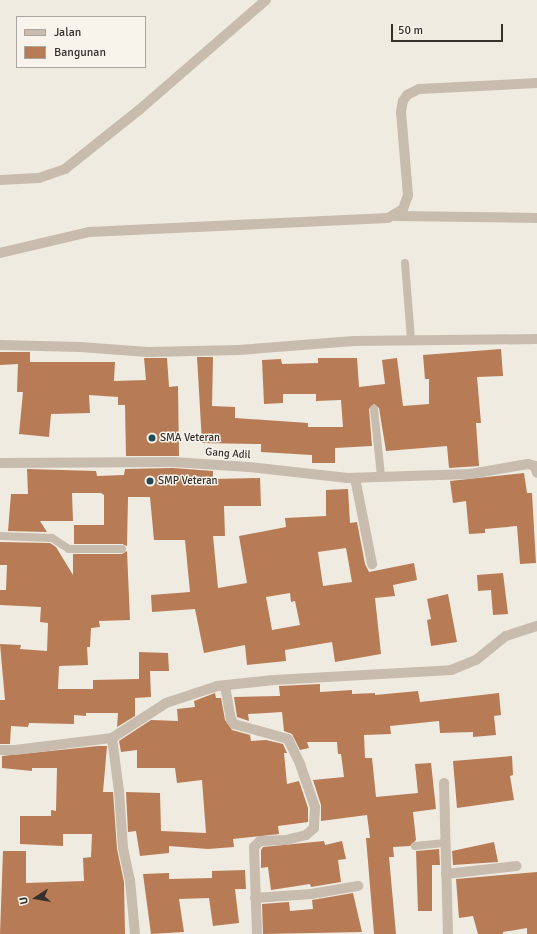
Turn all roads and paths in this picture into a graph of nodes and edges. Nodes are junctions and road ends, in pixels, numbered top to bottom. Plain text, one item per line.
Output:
1 (266, 0) edge
2 (537, 83) edge
3 (0, 180) edge
4 (394, 216) junction
5 (537, 218) edge
6 (0, 253) edge
7 (405, 263) dead end
8 (537, 339) edge
9 (411, 340) junction
10 (0, 345) edge
11 (374, 409) dead end
12 (0, 462) edge
13 (537, 473) edge
14 (381, 476) junction
15 (355, 478) junction
16 (0, 536) edge
17 (122, 548) dead end
18 (372, 564) dead end
19 (537, 626) edge
20 (225, 686) junction
21 (112, 738) junction
22 (0, 750) edge
23 (444, 783) dead end
24 (445, 843) junction
25 (415, 846) dead end
26 (517, 866) dead end
27 (446, 874) junction
28 (358, 886) dead end
29 (255, 898) junction
30 (135, 934) edge
31 (256, 934) edge
32 (448, 934) edge

1 - 3 street
2 - 4 street
4 - 5 street
4 - 6 street
7 - 9 lane
8 - 9 street
9 - 10 street
11 - 14 lane
12 - 15 street, Gang Adil
13 - 14 street, Gang Adil
14 - 15 street, Gang Adil
15 - 18 street
16 - 17 lane
19 - 20 street
20 - 21 street
20 - 29 street
21 - 22 street
21 - 30 street
23 - 24 street
24 - 25 lane
24 - 27 street
26 - 27 street
27 - 32 street
28 - 29 street
29 - 31 street

